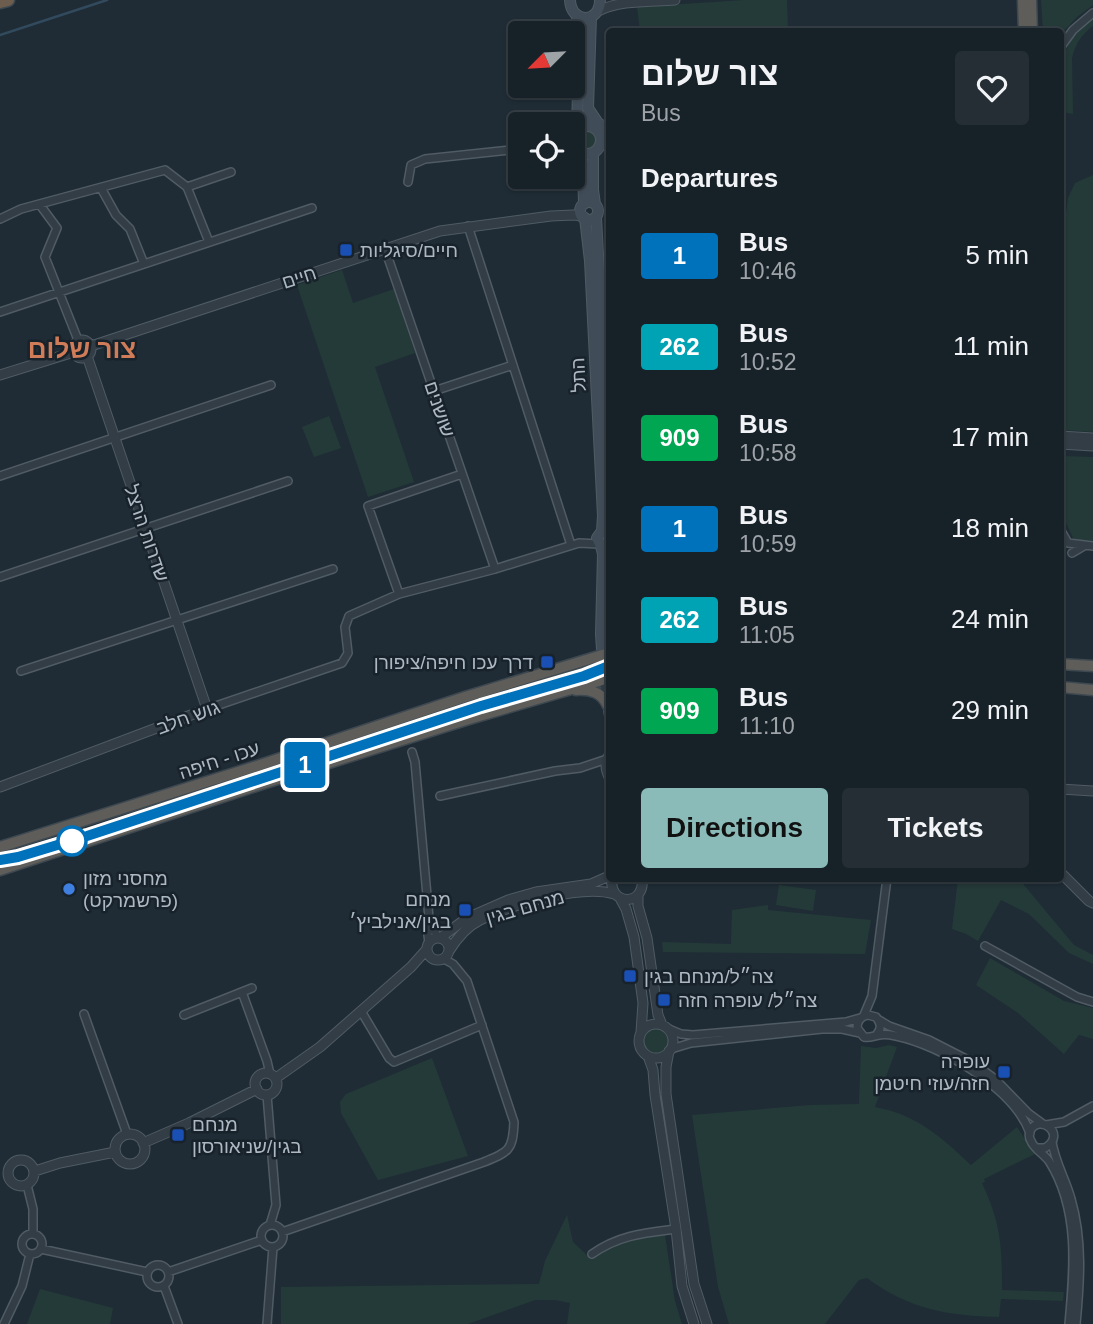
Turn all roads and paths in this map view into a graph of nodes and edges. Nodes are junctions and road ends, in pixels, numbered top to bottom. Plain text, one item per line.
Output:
1 (8, 0) edge
2 (570, 0) edge
3 (675, 0) edge
4 (1023, 0) edge
5 (1031, 0) edge
6 (0, 2) edge
7 (597, 9) edge
8 (1093, 13) edge
9 (577, 16) junction
10 (1024, 28) edge
11 (1032, 28) edge
12 (1064, 42) edge
13 (588, 108) junction
14 (576, 112) edge
15 (585, 126) edge
16 (594, 129) junction
17 (606, 129) edge
18 (606, 131) edge
19 (601, 146) edge
20 (508, 150) edge
21 (585, 153) edge
22 (231, 172) dead end
23 (408, 182) dead end
24 (187, 187) junction
25 (585, 187) edge
26 (101, 188) junction
27 (40, 205) junction
28 (312, 208) dead end
29 (587, 211) junction
30 (0, 219) edge
31 (468, 226) junction
32 (209, 242) junction
33 (386, 249) junction
34 (144, 264) junction
35 (59, 292) junction
36 (0, 301) edge
37 (2, 311) edge
38 (593, 333) junction
39 (78, 340) junction
40 (606, 345) edge
41 (91, 346) junction
42 (74, 352) junction
43 (87, 356) junction
44 (513, 365) junction
45 (0, 375) edge
46 (271, 385) dead end
47 (434, 391) junction
48 (1064, 436) edge
49 (115, 437) junction
50 (1093, 438) edge
51 (1064, 444) edge
52 (1093, 446) edge
53 (462, 474) junction
54 (0, 476) edge
55 (288, 481) dead end
56 (146, 528) junction
57 (603, 531) edge
58 (1064, 536) edge
59 (575, 544) junction
60 (603, 546) edge
61 (1089, 546) edge
62 (1072, 553) dead end
63 (333, 569) dead end
64 (495, 569) junction
65 (0, 577) edge
66 (399, 594) junction
67 (177, 620) junction
68 (605, 654) edge
69 (1064, 663) edge
70 (1093, 666) edge
71 (21, 671) dead end
72 (606, 678) edge
73 (1064, 687) edge
74 (1093, 690) edge
75 (559, 692) junction
76 (606, 702) edge
77 (207, 709) junction
78 (412, 752) dead end
79 (606, 758) edge
80 (580, 768) junction
81 (606, 774) edge
82 (0, 787) edge
83 (1064, 789) edge
84 (1093, 791) edge
85 (440, 796) dead end
86 (0, 840) edge
87 (19, 841) junction
88 (0, 847) edge
89 (2, 869) edge
90 (1064, 876) edge
91 (606, 878) edge
92 (611, 882) edge
93 (642, 882) edge
94 (886, 882) edge
95 (638, 895) junction
96 (617, 896) junction
97 (1093, 902) edge
98 (433, 942) junction
99 (985, 946) dead end
100 (443, 957) junction
101 (411, 967) junction
102 (252, 988) dead end
103 (242, 992) junction
104 (872, 995) junction
105 (1093, 1002) edge
106 (360, 1011) junction
107 (84, 1014) dead end
108 (184, 1015) dead end
109 (863, 1016) junction
110 (877, 1019) junction
111 (482, 1025) junction
112 (665, 1027) junction
113 (641, 1032) junction
114 (860, 1033) junction
115 (877, 1034) junction
116 (670, 1050) junction
117 (648, 1056) junction
118 (273, 1076) junction
119 (257, 1089) junction
120 (267, 1095) junction
121 (1093, 1106) edge
122 (1073, 1118) junction
123 (1045, 1124) junction
124 (1030, 1133) junction
125 (127, 1134) junction
126 (1053, 1140) junction
127 (144, 1143) junction
128 (1037, 1148) junction
129 (115, 1152) junction
130 (4, 1169) edge
131 (35, 1171) junction
132 (27, 1185) junction
133 (270, 1225) junction
134 (676, 1229) junction
135 (282, 1231) junction
136 (33, 1234) junction
137 (262, 1240) junction
138 (273, 1247) junction
139 (41, 1248) junction
140 (30, 1254) junction
141 (593, 1254) dead end
142 (147, 1272) junction
143 (168, 1272) junction
144 (164, 1286) junction
145 (4, 1324) edge
146 (178, 1324) edge
147 (267, 1324) edge
148 (693, 1324) edge
149 (707, 1324) edge
150 (1069, 1324) edge
151 (1076, 1324) edge

1 - 6 highway
2 - 9 main road
3 - 7 street
4 - 10 highway
5 - 11 highway
7 - 9 main road
7 - 13 main road
8 - 12 street
9 - 14 main road, התל
13 - 16 main road
13 - 17 main road
15 - 16 main road
16 - 18 street
16 - 19 main road
19 - 21 main road
19 - 29 main road, התל
20 - 23 street
22 - 24 street
24 - 26 street
24 - 32 street
25 - 29 main road, התל
26 - 27 street
26 - 34 street
27 - 30 street
27 - 35 street
28 - 32 street
29 - 31 street, חיים
29 - 38 main road, התל
29 - 40 main road, התל
31 - 33 street, חיים
31 - 44 street
32 - 34 street
33 - 41 street, חיים
33 - 47 street, שושנים
34 - 35 street
35 - 37 street
35 - 39 street
36 - 37 street
38 - 40 street
38 - 57 main road, התל
39 - 41 street
39 - 42 street
41 - 43 street
42 - 43 street
42 - 45 street
43 - 49 street, שדרות הרצל
44 - 47 street
44 - 59 street
46 - 49 street
47 - 53 street, שושנים
48 - 50 street
49 - 54 street
49 - 56 street, שדרות הרצל
51 - 52 street
53 - 64 street, שושנים
53 - 66 street
55 - 56 street
56 - 65 street
56 - 67 street, שדרות הרצל
57 - 59 street
57 - 60 main road, התל
58 - 61 street
59 - 60 street
59 - 64 street
60 - 68 main road
61 - 62 street
63 - 67 street
64 - 66 street
66 - 77 street, גוש חלב
67 - 71 street
67 - 77 street, שדרות הרצל
68 - 87 highway, עכו - חיפה
69 - 70 highway
72 - 75 highway, עכו - חיפה
73 - 74 highway
75 - 76 highway
75 - 89 highway, עכו - חיפה
77 - 82 street, גוש חלב
78 - 98 street
79 - 80 street
80 - 81 street
80 - 85 street
83 - 84 street
86 - 87 highway
87 - 88 highway, עכו - חיפה
90 - 97 street
91 - 98 street, מנחם בגין
92 - 96 street
93 - 95 street
94 - 104 street
95 - 96 street, מנחם בגין
95 - 112 street
96 - 100 street, מנחם בגין
96 - 113 street
98 - 100 street
98 - 100 street
98 - 101 street, מנחם בגין
99 - 105 street
100 - 101 street, מנחם בגין
100 - 111 street
101 - 106 street, מנחם בגין
102 - 103 street
103 - 108 street
103 - 118 street
104 - 109 street
104 - 110 street
106 - 111 street
106 - 118 street, מנחם בגין
107 - 125 street
109 - 110 street
109 - 112 street
109 - 114 street
110 - 115 street
110 - 123 street
111 - 135 street
112 - 113 street
112 - 116 street
113 - 117 street
114 - 115 street
114 - 116 street
115 - 124 street
116 - 117 street
116 - 149 street
117 - 134 street
118 - 119 street
118 - 120 street
119 - 120 street
119 - 127 street
120 - 133 street
121 - 122 street
122 - 123 street
122 - 126 street
123 - 124 street
123 - 126 street
124 - 128 street
125 - 127 street
125 - 129 street
126 - 128 street
126 - 151 street
127 - 129 street
128 - 150 street
129 - 131 street
130 - 131 street
130 - 132 street
131 - 132 street
132 - 136 street
133 - 135 street
133 - 137 street
134 - 141 street
134 - 148 street
135 - 138 street
136 - 139 street
136 - 140 street
137 - 138 street
137 - 143 street
138 - 147 street
139 - 140 street
139 - 142 street
140 - 145 street
142 - 143 street
142 - 144 street
143 - 144 street
144 - 146 street

